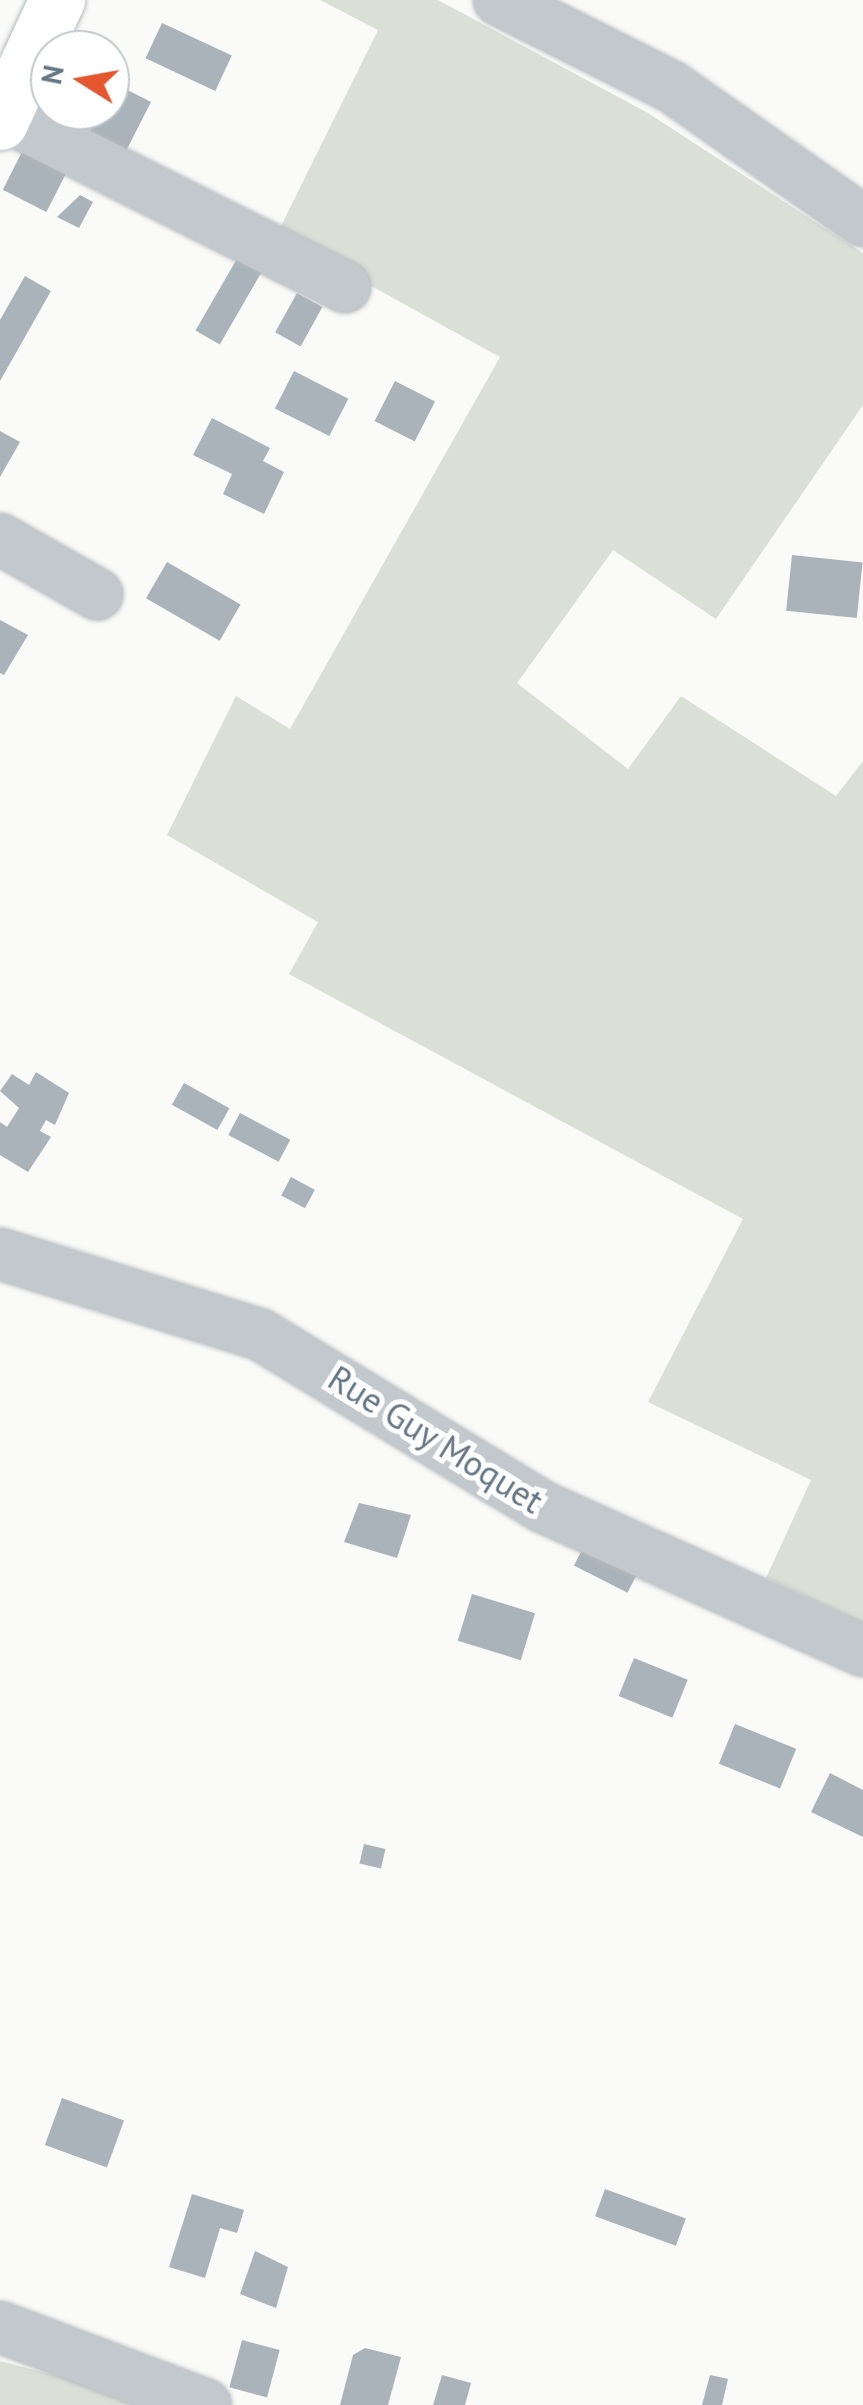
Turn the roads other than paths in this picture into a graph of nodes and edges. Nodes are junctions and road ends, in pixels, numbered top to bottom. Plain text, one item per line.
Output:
1 (57, 0) edge
2 (500, 0) edge
3 (2, 118) edge
4 (863, 221) edge
5 (346, 287) dead end
6 (0, 540) edge
7 (98, 594) dead end
8 (0, 1254) edge
9 (863, 1651) edge
10 (0, 2327) edge
11 (206, 2405) edge

1 - 3 main road
2 - 4 street
3 - 5 street
6 - 7 street
8 - 9 street, Rue Guy Moquet
10 - 11 street

